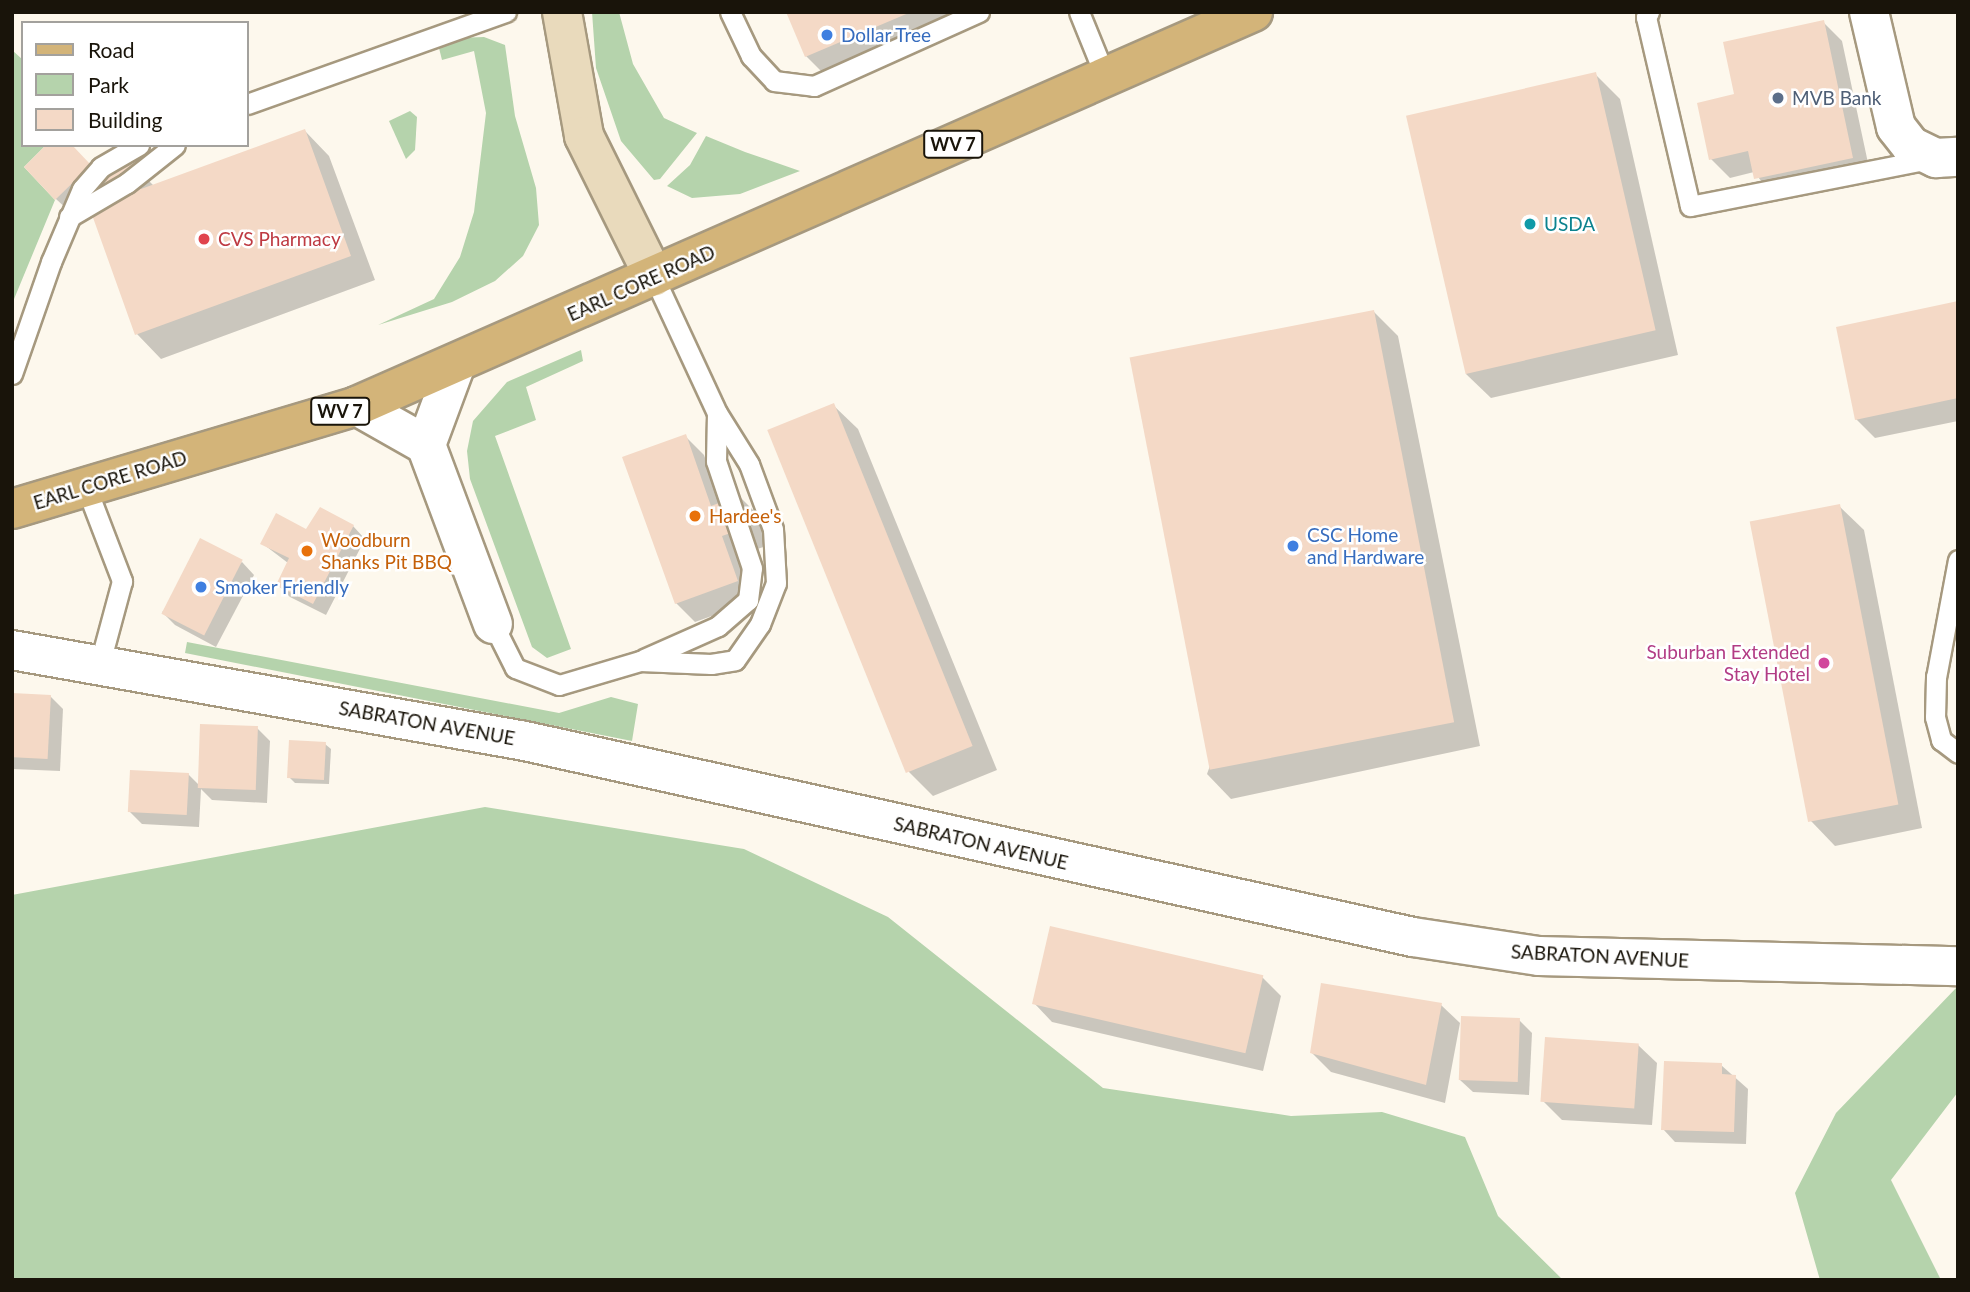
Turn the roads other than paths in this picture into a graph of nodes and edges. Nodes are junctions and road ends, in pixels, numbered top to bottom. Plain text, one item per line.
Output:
1 (506, 12) edge
2 (548, 12) edge
3 (562, 12) edge
4 (730, 12) edge
5 (979, 12) edge
6 (1079, 12) edge
7 (1253, 12) edge
8 (1649, 12) edge
9 (1869, 12) edge
10 (1105, 76) junction
11 (248, 104) edge
12 (136, 147) edge
13 (172, 147) edge
14 (1947, 158) edge
15 (69, 217) junction
16 (654, 277) junction
17 (456, 364) junction
18 (12, 374) edge
19 (357, 406) junction
20 (717, 413) junction
21 (426, 445) junction
22 (86, 487) junction
23 (12, 509) edge
24 (1958, 560) edge
25 (493, 624) joint
26 (12, 650) edge
27 (640, 661) junction
28 (99, 666) junction
29 (1958, 753) edge
30 (1958, 966) edge

1 - 11 lane
2 - 3 lane
3 - 16 main road
4 - 5 lane
6 - 10 lane
7 - 10 main road, EARL CORE ROAD / WV 7
8 - 14 lane
9 - 14 street
10 - 16 main road, EARL CORE ROAD / WV 7
12 - 15 lane
13 - 15 lane
15 - 18 lane
16 - 17 main road, EARL CORE ROAD / WV 7
16 - 20 lane
17 - 19 main road, EARL CORE ROAD / WV 7
17 - 21 street
19 - 21 street
19 - 22 main road, EARL CORE ROAD / WV 7
20 - 27 lane
20 - 27 lane
21 - 25 street
22 - 23 main road, EARL CORE ROAD / WV 7
22 - 28 lane
24 - 29 lane
25 - 27 lane
26 - 28 street, SABRATON AVENUE
28 - 30 street, SABRATON AVENUE

